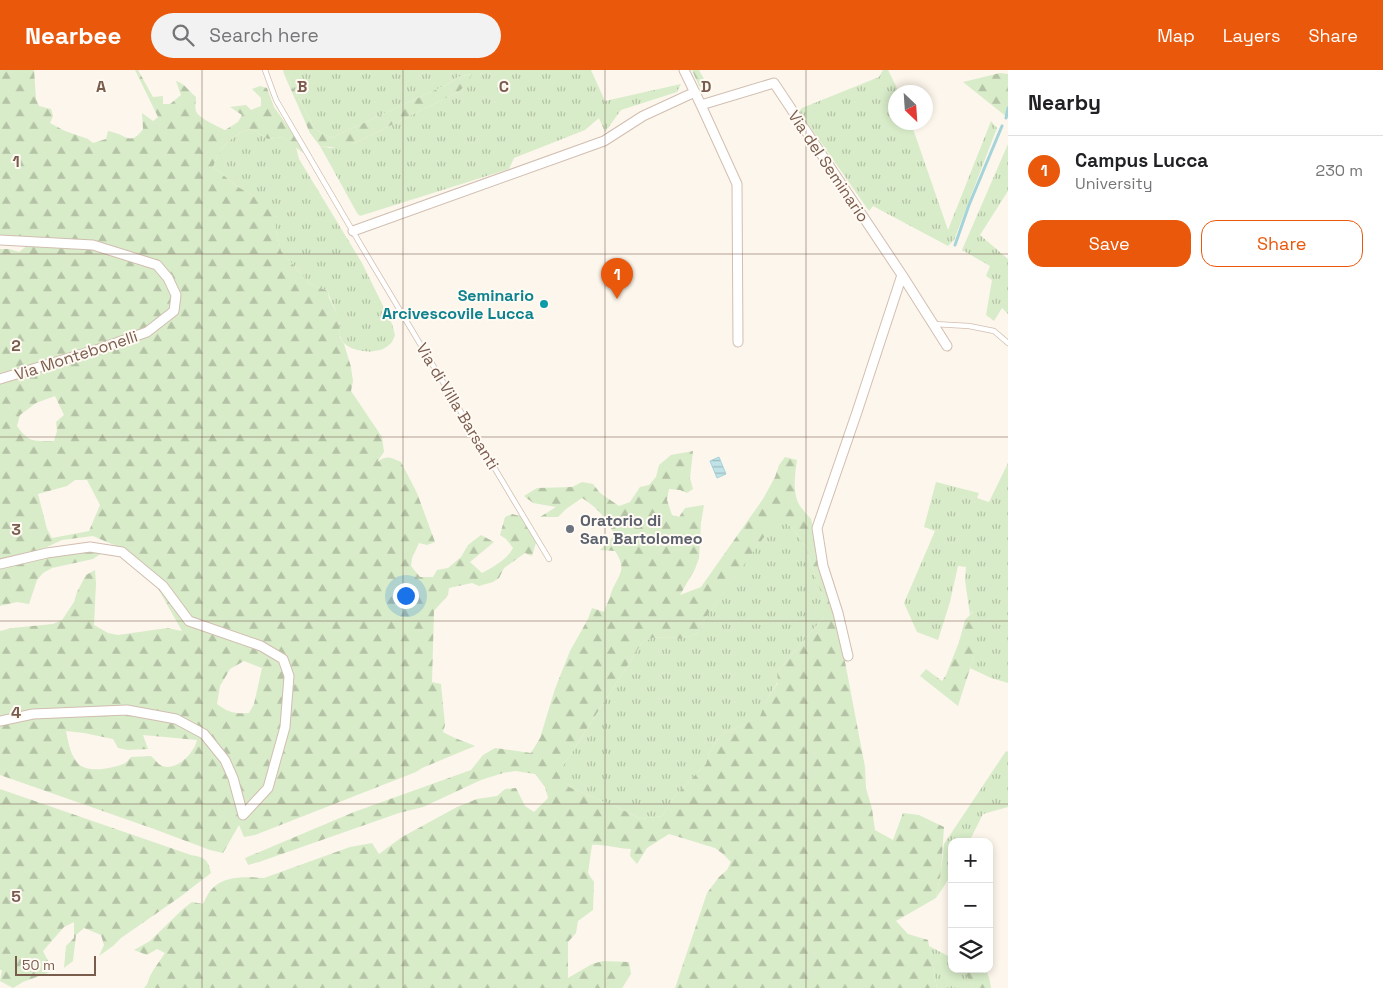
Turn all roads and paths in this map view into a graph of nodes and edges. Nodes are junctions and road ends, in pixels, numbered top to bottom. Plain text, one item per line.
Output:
1 (265, 70) edge
2 (684, 70) edge
3 (694, 92) junction
4 (701, 106) junction
5 (353, 231) junction
6 (0, 240) edge
7 (902, 275) junction
8 (933, 324) junction
9 (738, 342) dead end
10 (1008, 342) edge
11 (947, 346) dead end
12 (0, 379) edge
13 (549, 559) dead end
14 (0, 564) edge
15 (848, 656) dead end
16 (0, 721) edge

1 - 5 lane, Via di Villa Barsanti
2 - 3 street
3 - 4 street
3 - 5 street
4 - 7 street, Via del Seminario
4 - 9 street
5 - 13 lane, Via di Villa Barsanti
6 - 12 street, Via Montebonelli
7 - 8 street, Via del Seminario
7 - 15 street
8 - 10 lane
8 - 11 street, Via del Seminario
14 - 16 street

